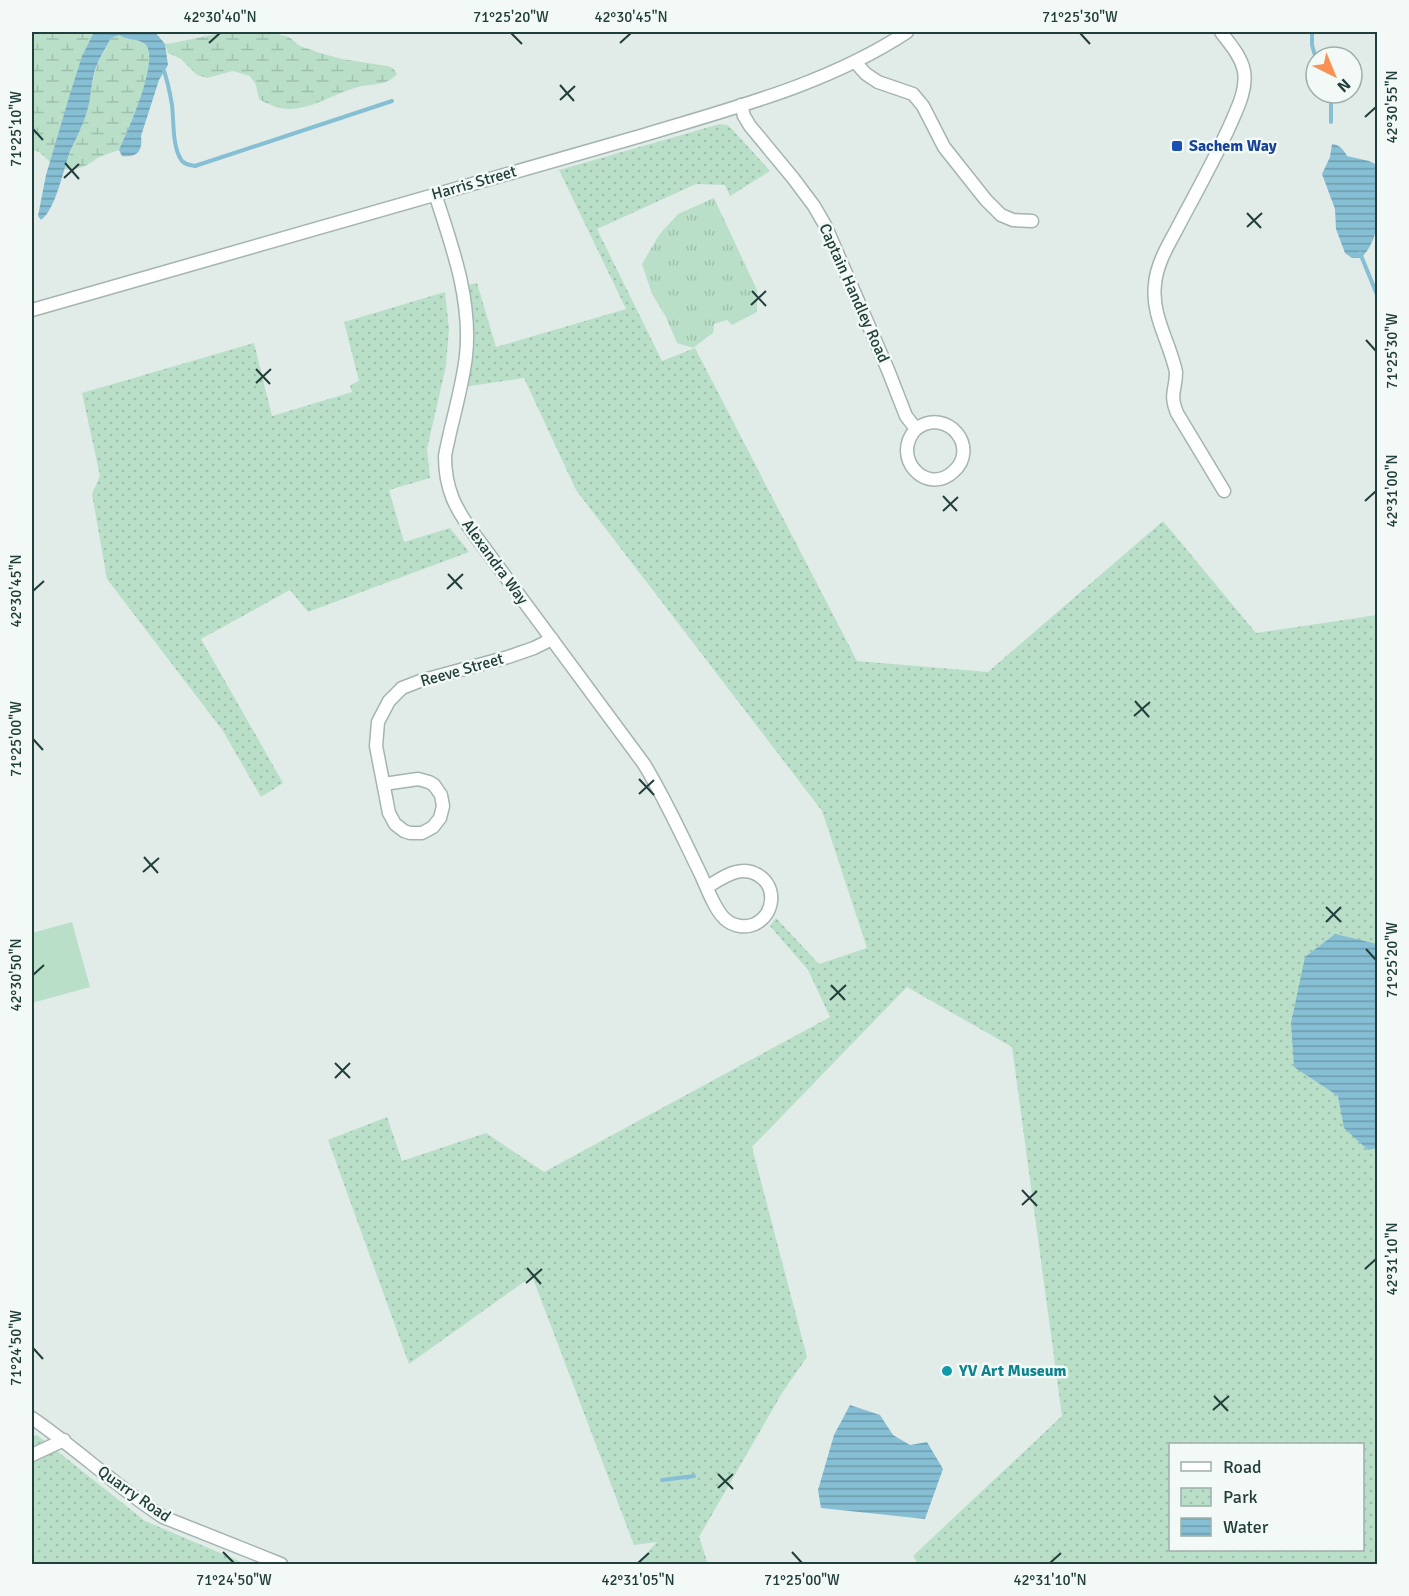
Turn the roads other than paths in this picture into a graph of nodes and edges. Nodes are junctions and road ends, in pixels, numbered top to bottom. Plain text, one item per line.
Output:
1 (907, 32) edge
2 (1221, 32) edge
3 (855, 62) junction
4 (741, 105) junction
5 (435, 194) junction
6 (1032, 221) dead end
7 (32, 310) edge
8 (916, 429) junction
9 (1224, 490) dead end
10 (552, 639) junction
11 (384, 784) junction
12 (707, 886) junction
13 (32, 1418) edge
14 (64, 1440) junction
15 (32, 1455) edge
16 (280, 1564) edge

1 - 3 street, Harris Street
2 - 9 street
3 - 4 street, Harris Street
3 - 6 street
4 - 5 street, Harris Street
4 - 8 street, Captain Handley Road
5 - 7 street, Harris Street
5 - 10 street, Alexandra Way
8 - 8 street
10 - 11 street, Reeve Street
10 - 12 street, Alexandra Way
11 - 11 street, Reeve Street
12 - 12 street, Alexandra Way
13 - 14 street, Quarry Road
14 - 15 street
14 - 16 street, Quarry Road

